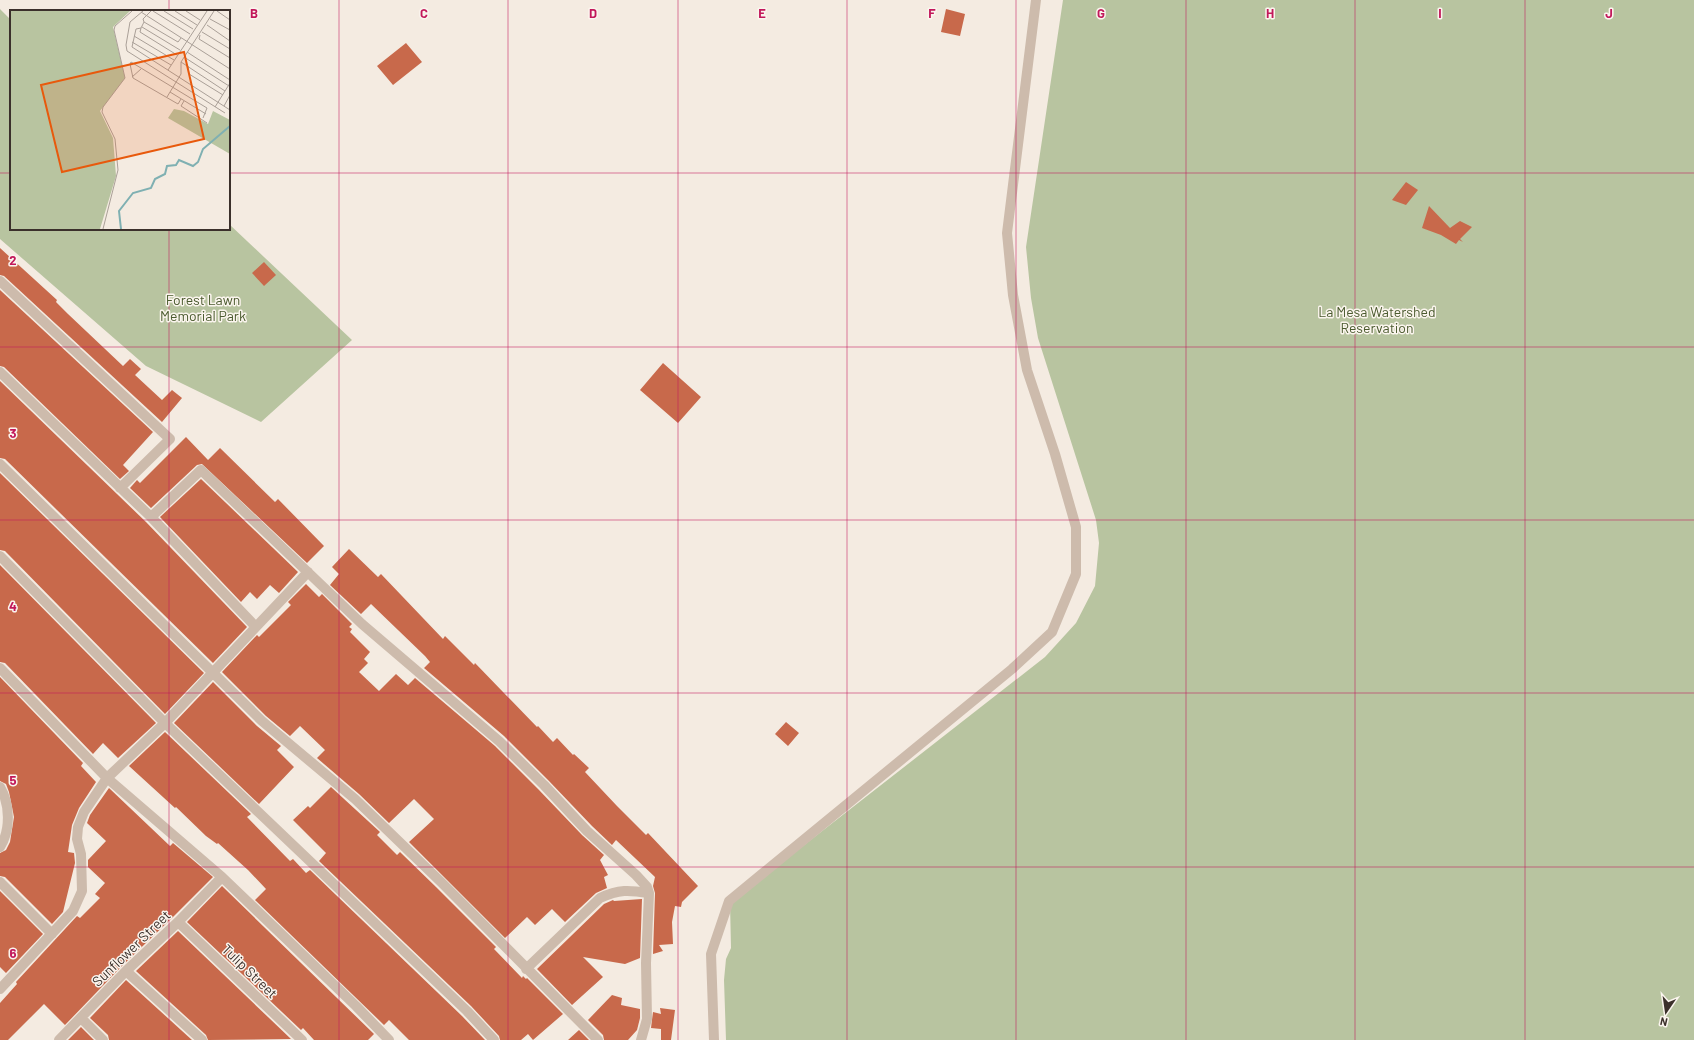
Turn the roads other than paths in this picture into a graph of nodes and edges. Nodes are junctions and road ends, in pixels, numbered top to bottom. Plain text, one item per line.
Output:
1 (1036, 0) edge
2 (0, 281) edge
3 (0, 372) edge
4 (0, 464) edge
5 (120, 488) junction
6 (151, 517) junction
7 (0, 556) edge
8 (308, 572) junction
9 (256, 627) junction
10 (0, 668) edge
11 (212, 673) junction
12 (165, 723) junction
13 (107, 778) junction
14 (0, 787) edge
15 (0, 847) edge
16 (222, 877) junction
17 (0, 882) edge
18 (649, 893) junction
19 (178, 922) junction
20 (52, 934) junction
21 (526, 969) junction
22 (126, 971) junction
23 (2, 982) edge
24 (81, 1018) junction
25 (59, 1040) edge
26 (103, 1040) edge
27 (202, 1040) edge
28 (302, 1040) edge
29 (389, 1040) edge
30 (494, 1040) edge
31 (598, 1040) edge
32 (641, 1040) edge
33 (714, 1040) edge

1 - 33 street
2 - 5 street
3 - 5 street
4 - 11 street
5 - 6 street
6 - 8 street
6 - 9 street
7 - 12 street
8 - 9 street
8 - 18 street
9 - 11 street
10 - 13 street
11 - 12 street
11 - 21 street
12 - 13 street
12 - 30 street
13 - 16 street
13 - 20 street
14 - 15 street
16 - 19 street, Sunflower Street
16 - 29 street
17 - 20 street
18 - 21 street
18 - 32 street
19 - 22 street, Sunflower Street
19 - 28 street, Tulip Street
20 - 23 street
21 - 31 street
22 - 24 street, Sunflower Street
22 - 27 street
24 - 25 street, Sunflower Street
24 - 26 street

